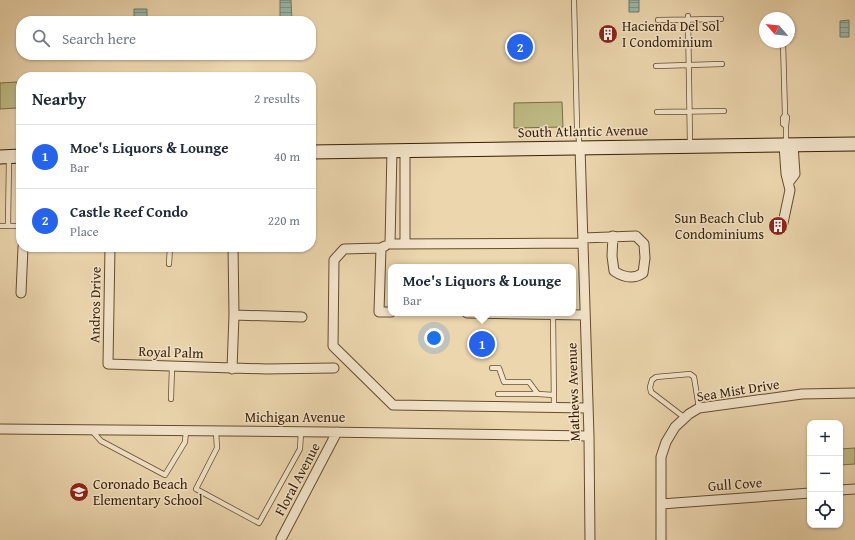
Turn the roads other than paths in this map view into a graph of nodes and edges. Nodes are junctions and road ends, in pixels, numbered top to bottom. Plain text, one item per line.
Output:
1 (574, 0) edge
2 (688, 18) junction
3 (721, 19) dead end
4 (658, 20) dead end
5 (783, 48) edge
6 (722, 64) dead end
7 (689, 65) junction
8 (656, 66) dead end
9 (724, 111) dead end
10 (657, 112) dead end
11 (690, 112) junction
12 (855, 144) edge
13 (788, 145) junction
14 (690, 146) junction
15 (580, 147) junction
16 (392, 150) junction
17 (405, 150) junction
18 (316, 152) edge
19 (10, 156) edge
20 (783, 223) dead end
21 (0, 226) edge
22 (8, 226) junction
23 (16, 226) edge
24 (613, 236) junction
25 (583, 241) junction
26 (390, 244) junction
27 (405, 244) junction
28 (381, 248) junction
29 (23, 252) edge
30 (110, 252) edge
31 (170, 252) edge
32 (233, 252) edge
33 (169, 264) dead end
34 (21, 293) dead end
35 (388, 312) edge
36 (576, 314) edge
37 (585, 314) junction
38 (234, 315) junction
39 (553, 316) edge
40 (302, 317) dead end
41 (108, 364) joint
42 (172, 366) junction
43 (334, 368) dead end
44 (492, 368) dead end
45 (232, 369) junction
46 (855, 393) edge
47 (498, 394) dead end
48 (538, 394) junction
49 (554, 395) junction
50 (171, 399) dead end
51 (554, 407) junction
52 (588, 408) junction
53 (699, 408) junction
54 (685, 418) junction
55 (0, 429) edge
56 (91, 430) junction
57 (186, 431) junction
58 (216, 431) junction
59 (301, 432) junction
60 (337, 432) junction
61 (589, 436) junction
62 (855, 489) edge
63 (843, 490) edge
64 (807, 493) edge
65 (661, 504) junction
66 (281, 539) dead end
67 (590, 540) edge
68 (661, 540) edge

1 - 15 lane
2 - 3 lane
2 - 4 lane
2 - 7 lane
5 - 13 lane
6 - 7 lane
7 - 8 lane
7 - 11 lane
9 - 11 lane
10 - 11 lane
11 - 14 lane
12 - 13 street, South Atlantic Avenue
13 - 14 street, South Atlantic Avenue
13 - 20 street
14 - 15 street, South Atlantic Avenue
15 - 17 street, South Atlantic Avenue
15 - 25 street, Mathews Avenue
16 - 17 street, South Atlantic Avenue
16 - 18 street, South Atlantic Avenue
16 - 26 street
17 - 27 street
19 - 22 lane
21 - 22 lane
22 - 23 lane
24 - 24 street
24 - 25 street
25 - 27 street
25 - 37 street, Mathews Avenue
26 - 27 street
26 - 28 street
28 - 35 street
28 - 51 street
29 - 34 street
30 - 41 street, Andros Drive
31 - 33 lane
32 - 38 street
36 - 37 street
37 - 52 street, Mathews Avenue
38 - 40 street
38 - 45 street
39 - 49 lane
41 - 42 street, Royal Palm
42 - 45 street, Royal Palm
42 - 50 lane
43 - 45 street, Royal Palm
44 - 48 lane
46 - 53 street, Sea Mist Drive
47 - 48 lane
48 - 49 lane
49 - 51 lane
51 - 52 street
52 - 61 street, Mathews Avenue
53 - 54 street, Sea Mist Drive
53 - 54 lane
54 - 65 street, Sea Mist Drive
55 - 56 street, Michigan Avenue
56 - 57 street, Michigan Avenue
56 - 57 lane
57 - 58 street, Michigan Avenue
58 - 59 street, Michigan Avenue
58 - 59 lane
59 - 60 street, Michigan Avenue
60 - 61 street, Michigan Avenue
60 - 66 street, Floral Avenue
61 - 67 street, Mathews Avenue
62 - 63 street
64 - 65 street, Gull Cove
65 - 68 street, Sea Mist Drive

